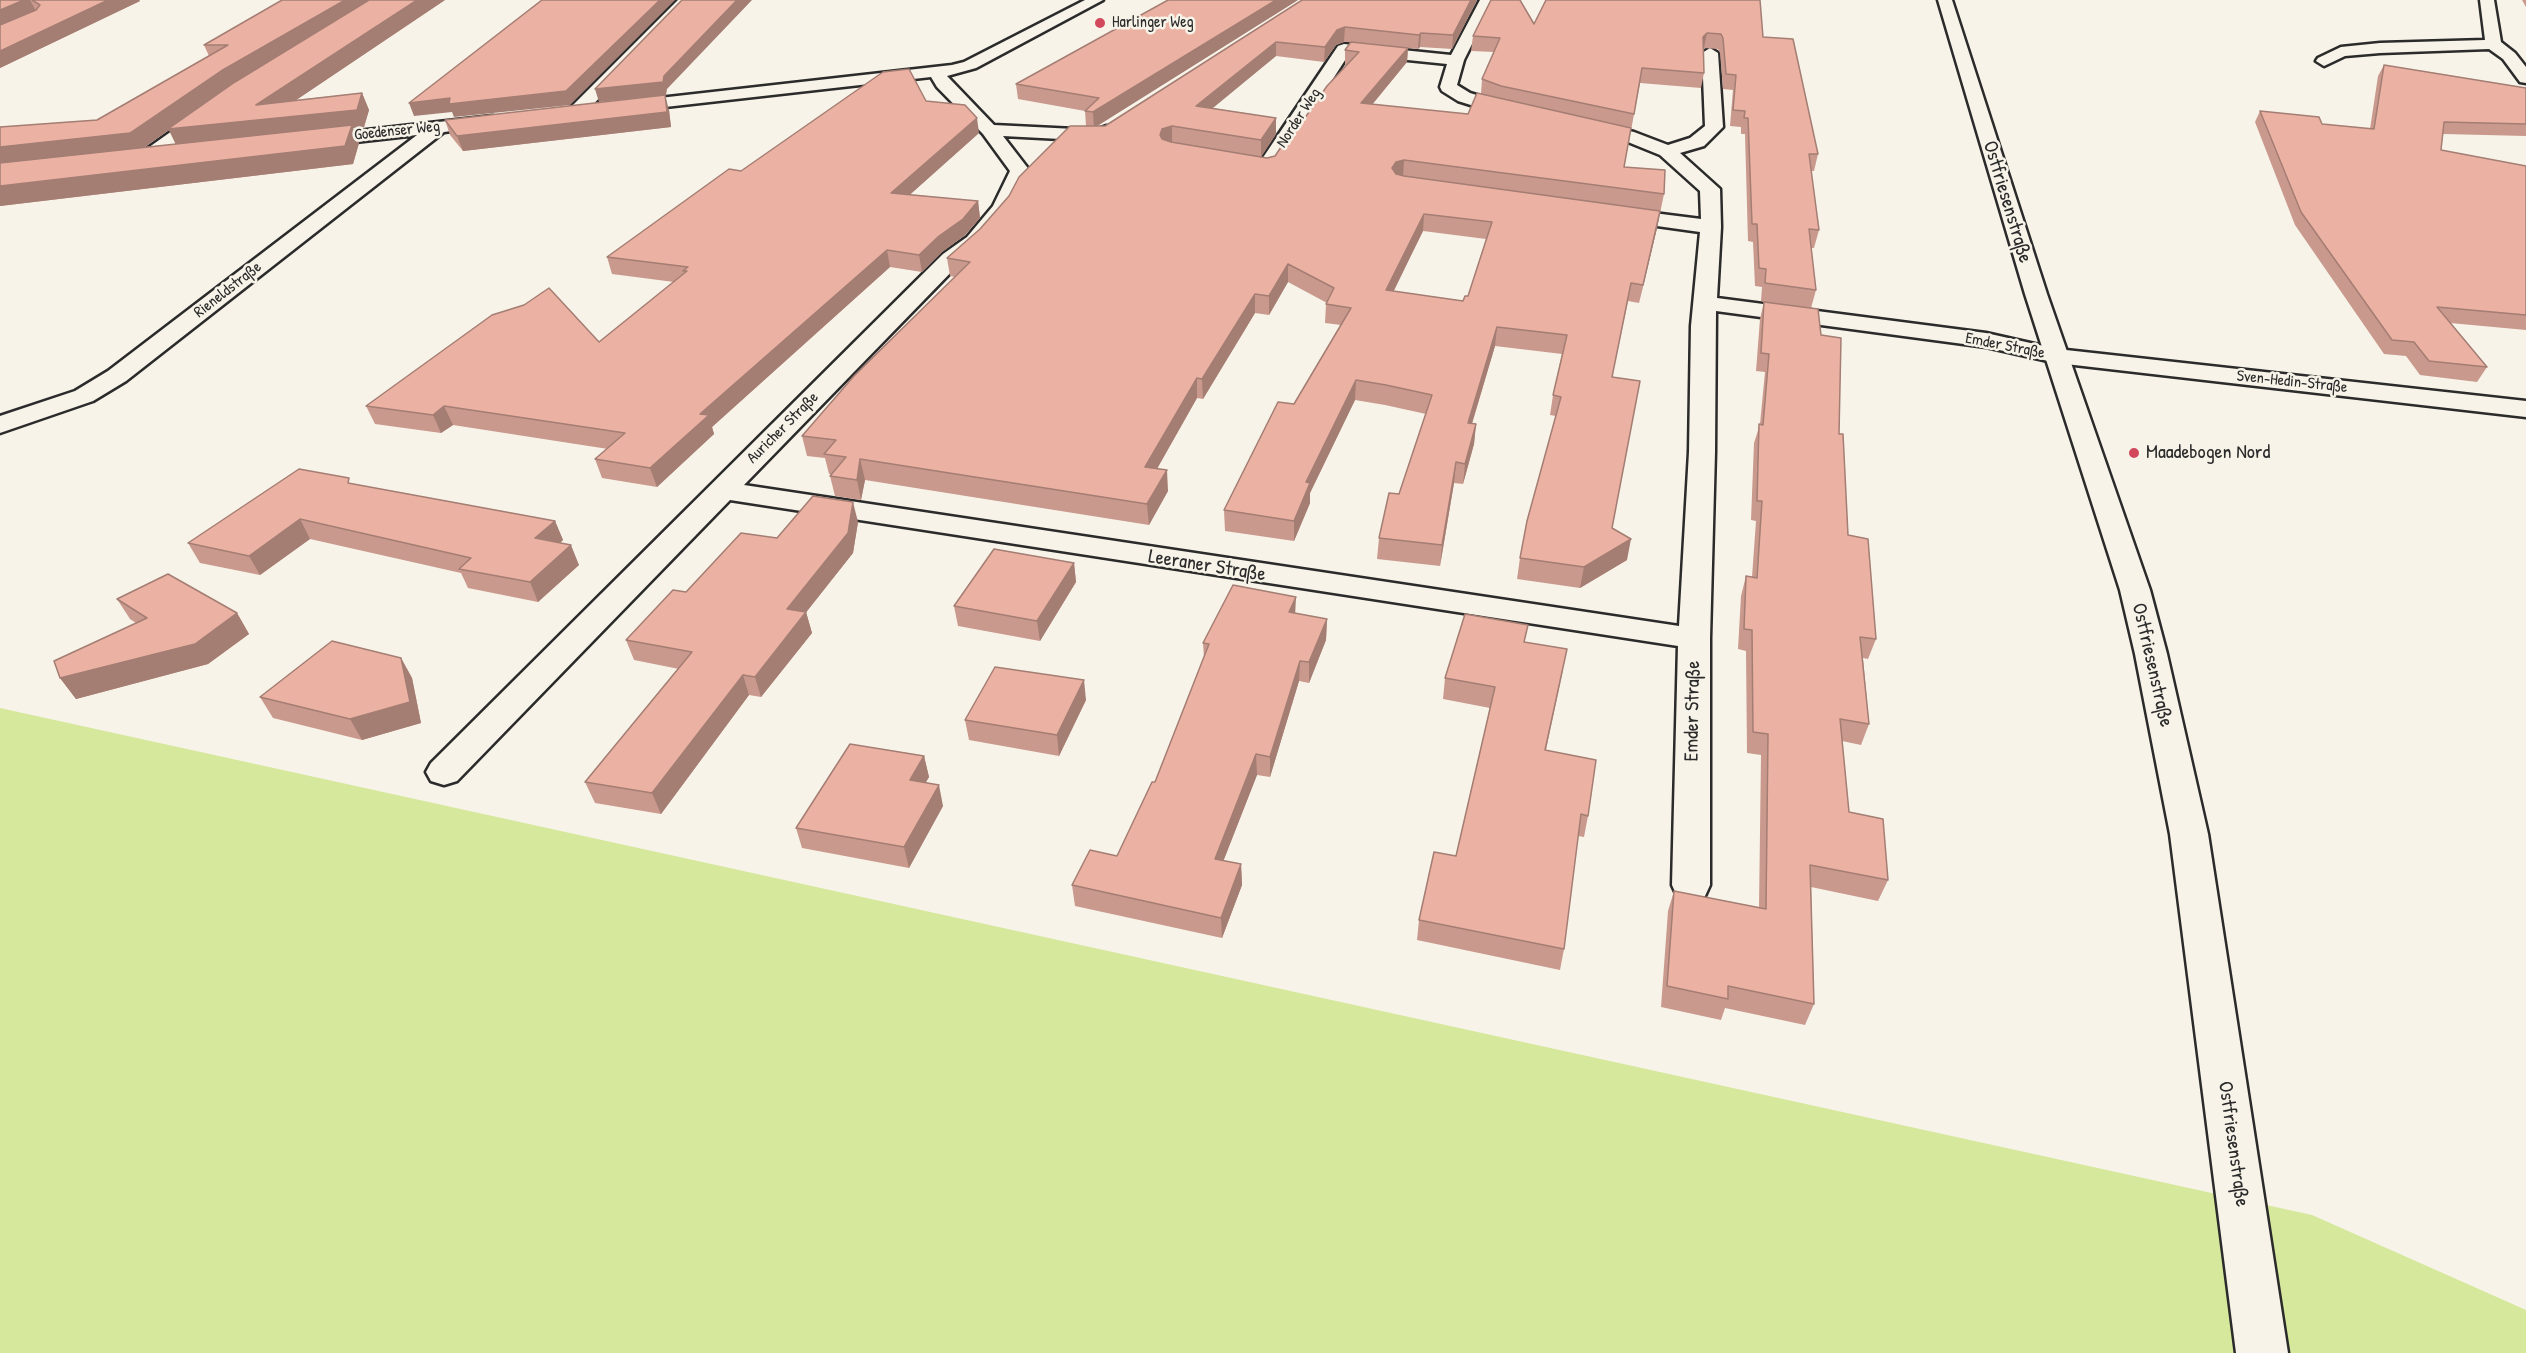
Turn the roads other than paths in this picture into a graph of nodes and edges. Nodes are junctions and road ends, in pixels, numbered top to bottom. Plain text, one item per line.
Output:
1 (686, 0) edge
2 (1096, 0) edge
3 (1487, 0) edge
4 (1945, 0) edge
5 (2487, 0) edge
6 (2493, 44) junction
7 (1710, 53) edge
8 (1456, 60) junction
9 (2324, 61) dead end
10 (937, 73) junction
11 (2526, 78) edge
12 (227, 100) edge
13 (577, 111) junction
14 (554, 114) edge
15 (509, 119) edge
16 (1118, 123) edge
17 (440, 126) junction
18 (989, 130) junction
19 (298, 142) edge
20 (1667, 151) junction
21 (180, 155) edge
22 (1214, 157) edge
23 (145, 159) junction
24 (123, 161) edge
25 (1591, 211) edge
26 (1711, 227) junction
27 (1705, 312) junction
28 (2057, 356) junction
29 (2526, 409) edge
30 (0, 425) edge
31 (721, 490) junction
32 (1694, 638) junction
33 (444, 772) dead end
34 (1690, 885) dead end
35 (2262, 1353) edge

1 - 13 street
2 - 10 street
3 - 8 street, Emder Straße
4 - 28 street, Ostfriesenstraße
5 - 6 street
6 - 9 street
6 - 11 street
7 - 20 street
8 - 20 street, Emder Straße
8 - 22 street, Norder Weg
10 - 13 street
10 - 18 street, Auricher Straße
12 - 23 street
13 - 14 street
15 - 17 street, Goedenser Weg
16 - 18 street
17 - 19 street, Goedenser Weg
17 - 30 street, Rieneldstraße
18 - 31 street, Auricher Straße
20 - 26 street, Emder Straße
21 - 23 street
23 - 24 street
25 - 26 street
26 - 27 street, Emder Straße
27 - 28 street, Emder Straße
27 - 32 street, Emder Straße
28 - 29 street, Sven-Hedin-Straße
28 - 35 street, Ostfriesenstraße
31 - 32 street, Leeraner Straße
31 - 33 street, Auricher Straße
32 - 34 street, Emder Straße

